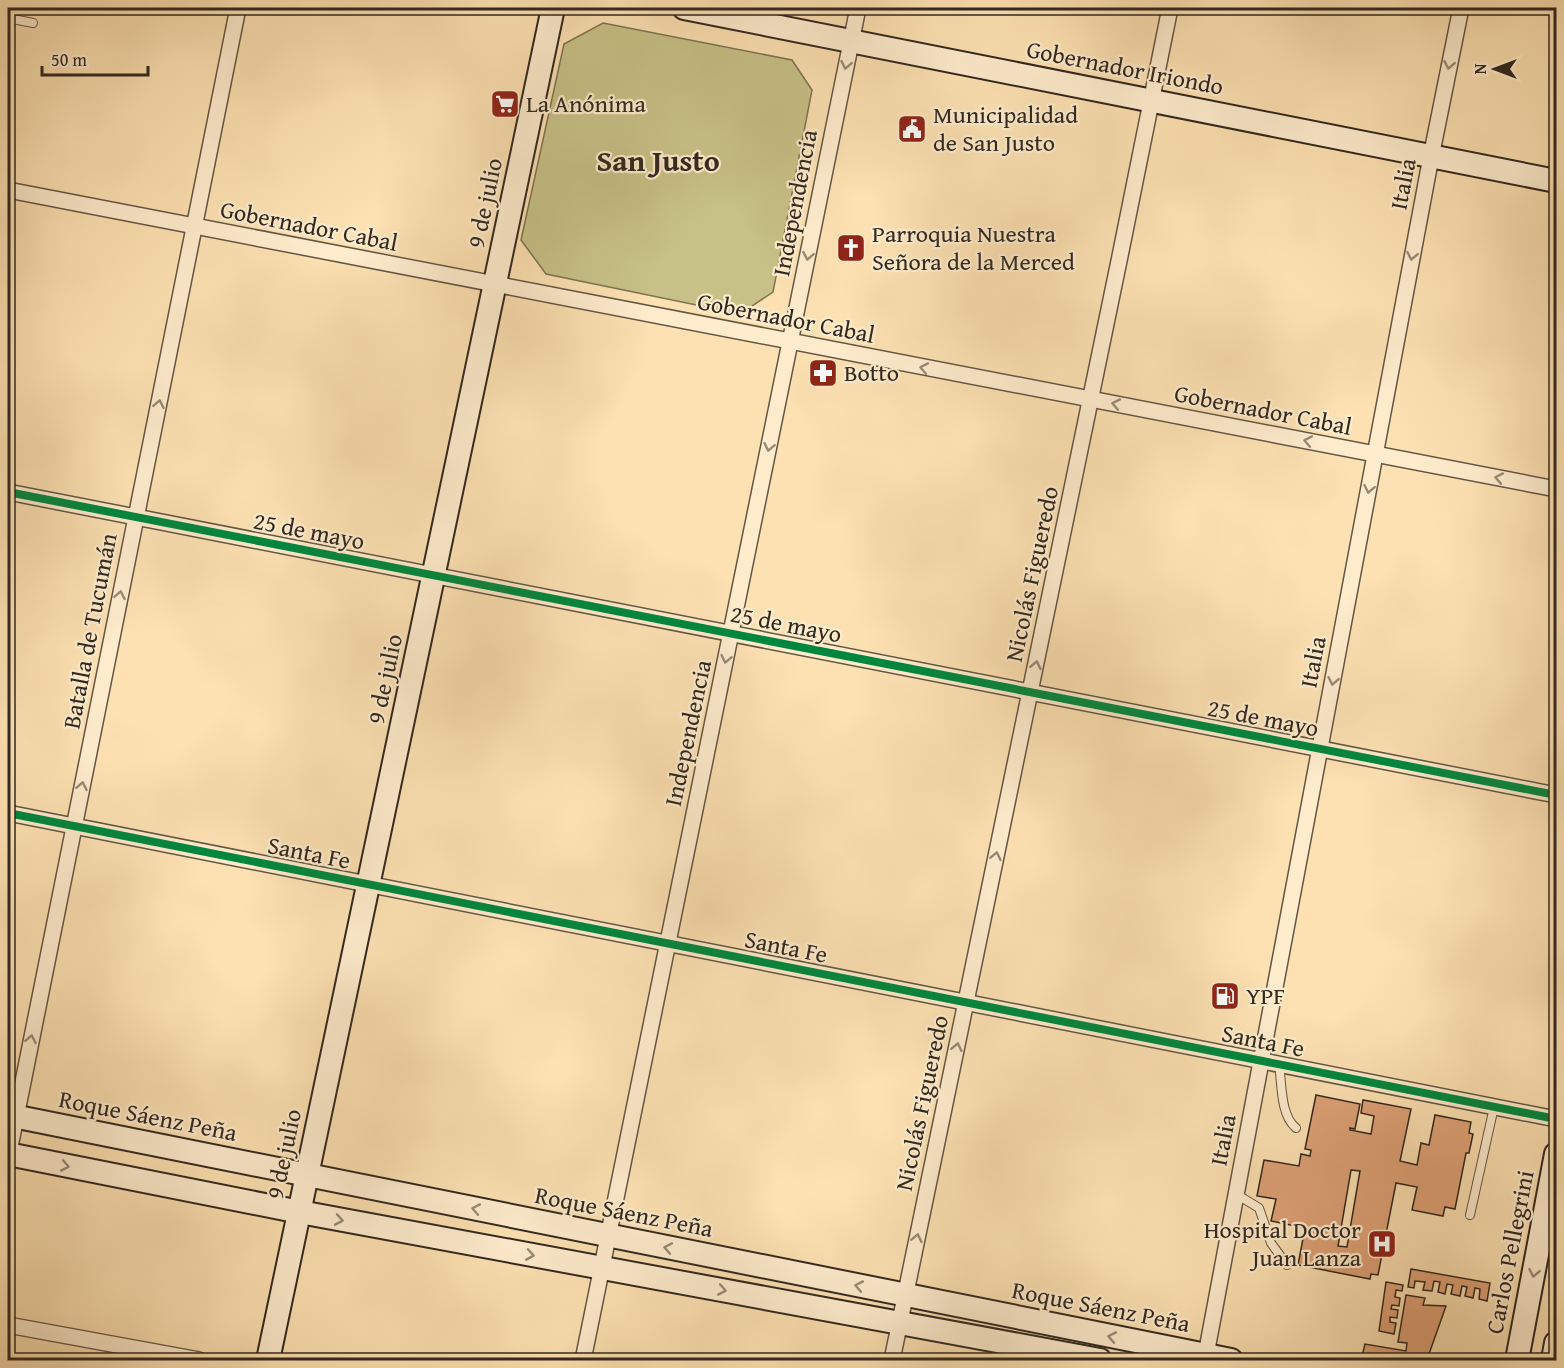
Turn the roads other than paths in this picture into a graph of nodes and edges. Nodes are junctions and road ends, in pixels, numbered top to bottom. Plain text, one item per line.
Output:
1 (238, 8) edge
2 (553, 8) edge
3 (684, 8) edge
4 (858, 8) edge
5 (1170, 8) edge
6 (1461, 8) edge
7 (8, 18) edge
8 (33, 23) dead end
9 (851, 41) junction
10 (1151, 101) junction
11 (1431, 157) junction
12 (1557, 181) edge
13 (8, 190) edge
14 (194, 226) junction
15 (495, 285) junction
16 (790, 342) junction
17 (1090, 400) junction
18 (1375, 454) junction
19 (1557, 489) edge
20 (8, 492) edge
21 (136, 517) junction
22 (434, 576) junction
23 (731, 634) junction
24 (1030, 692) junction
25 (1320, 749) junction
26 (1557, 795) edge
27 (8, 813) edge
28 (74, 826) junction
29 (369, 885) junction
30 (668, 944) junction
31 (966, 1003) junction
32 (1261, 1060) junction
33 (1279, 1064) junction
34 (1494, 1107) junction
35 (12, 1116) edge
36 (1557, 1119) edge
37 (1296, 1128) dead end
38 (1557, 1154) edge
39 (8, 1155) edge
40 (307, 1175) junction
41 (1236, 1194) junction
42 (300, 1212) junction
43 (1470, 1215) dead end
44 (608, 1236) junction
45 (1287, 1265) dead end
46 (602, 1268) junction
47 (905, 1295) junction
48 (900, 1323) junction
49 (8, 1325) edge
50 (1557, 1343) edge
51 (1205, 1358) edge
52 (199, 1360) edge
53 (268, 1360) edge
54 (583, 1360) edge
55 (892, 1360) edge
56 (1100, 1360) edge
57 (1231, 1360) edge
58 (1517, 1360) edge
59 (1553, 1360) edge

1 - 14 street, Batalla de Tucumán
2 - 15 main road, 9 de julio
3 - 9 main road, Gobernador Iriondo
4 - 9 street, Independencia
5 - 10 street, Nicolás Figueredo
6 -> 11 street, Italia
7 - 8 lane
9 - 10 main road, Gobernador Iriondo
9 -> 16 street, Independencia
10 - 11 main road, Gobernador Iriondo
10 - 17 street, Nicolás Figueredo
11 - 12 main road, Gobernador Iriondo
11 -> 18 street, Italia
13 - 14 street, Gobernador Cabal
14 - 15 street, Gobernador Cabal
21 -> 14 street, Batalla de Tucumán
15 - 16 street, Gobernador Cabal
15 - 22 main road, 9 de julio
17 -> 16 street, Gobernador Cabal
16 -> 23 street, Independencia
18 -> 17 street, Gobernador Cabal
24 -> 17 street, Nicolás Figueredo
19 -> 18 street, Gobernador Cabal
18 -> 25 street, Italia
20 - 21 street, 25 de mayo
21 - 22 street, 25 de mayo
28 -> 21 street, Batalla de Tucumán
22 - 23 street, 25 de mayo
22 - 29 main road, 9 de julio
23 - 24 street, 25 de mayo
23 -> 30 street, Independencia
24 - 25 street, 25 de mayo
31 -> 24 street, Nicolás Figueredo
25 - 26 street, 25 de mayo
25 - 32 street, Italia
27 - 28 street, Santa Fe
28 - 29 street, Santa Fe
35 -> 28 street, Batalla de Tucumán
29 - 30 street, Santa Fe
29 - 40 main road, 9 de julio
30 - 31 street, Santa Fe
30 - 44 street, Independencia
31 - 32 street, Santa Fe
47 -> 31 street, Nicolás Figueredo
32 - 33 street, Santa Fe
32 - 41 street, Italia
33 - 34 street, Santa Fe
33 - 37 lane
34 - 36 street, Santa Fe
34 - 43 lane
35 - 39 street, Batalla de Tucumán
35 - 40 main road, Roque Sáenz Peña
38 -> 58 main road, Carlos Pellegrini
39 -> 42 main road
40 - 42 main road, 9 de julio
44 -> 40 main road, Roque Sáenz Peña
41 - 45 lane
41 - 51 street, Italia
42 -> 46 main road
42 - 53 main road, 9 de julio
44 - 46 street, Independencia
47 -> 44 main road, Roque Sáenz Peña
46 -> 48 main road
46 - 54 street, Independencia
47 - 48 street, Nicolás Figueredo
51 -> 47 main road, Roque Sáenz Peña
48 - 55 street, Nicolás Figueredo
48 - 56 main road
49 - 52 street
50 - 59 main road
51 - 57 main road, Roque Sáenz Peña

